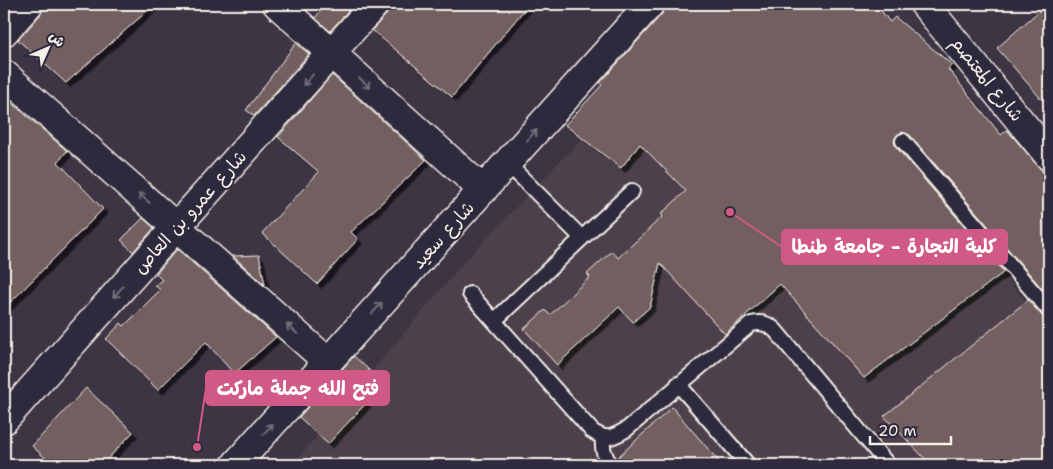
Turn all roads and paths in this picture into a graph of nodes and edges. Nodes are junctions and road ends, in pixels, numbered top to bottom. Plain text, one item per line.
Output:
1 (28, 4) edge
2 (277, 4) edge
3 (375, 4) edge
4 (650, 4) edge
5 (924, 4) edge
6 (4, 32) edge
7 (332, 53) junction
8 (4, 74) edge
9 (903, 141) dead end
10 (1049, 156) edge
11 (507, 164) junction
12 (483, 190) junction
13 (632, 190) dead end
14 (176, 227) junction
15 (582, 238) junction
16 (470, 294) dead end
17 (1049, 310) edge
18 (494, 321) junction
19 (328, 362) junction
20 (678, 384) junction
21 (4, 420) edge
22 (603, 438) junction
23 (236, 465) edge
24 (611, 465) edge
25 (748, 465) edge
26 (888, 465) edge

1 - 6 street
2 - 7 street
3 - 7 street, شارع عمرو بن العاص
11 -> 4 street, شارع سعيد
5 - 10 street, شارع المعتصم
7 -> 12 street
7 -> 14 street, شارع عمرو بن العاص
14 -> 8 street
9 - 17 lane
11 - 12 street, شارع سعيد
11 - 15 lane
19 -> 12 street, شارع سعيد
13 - 15 lane
19 -> 14 street
14 -> 21 street, شارع عمرو بن العاص
15 - 18 lane
16 - 18 lane
18 - 22 lane
23 -> 19 street, شارع سعيد
20 - 22 lane
20 - 25 lane
20 - 26 lane
22 - 24 lane

